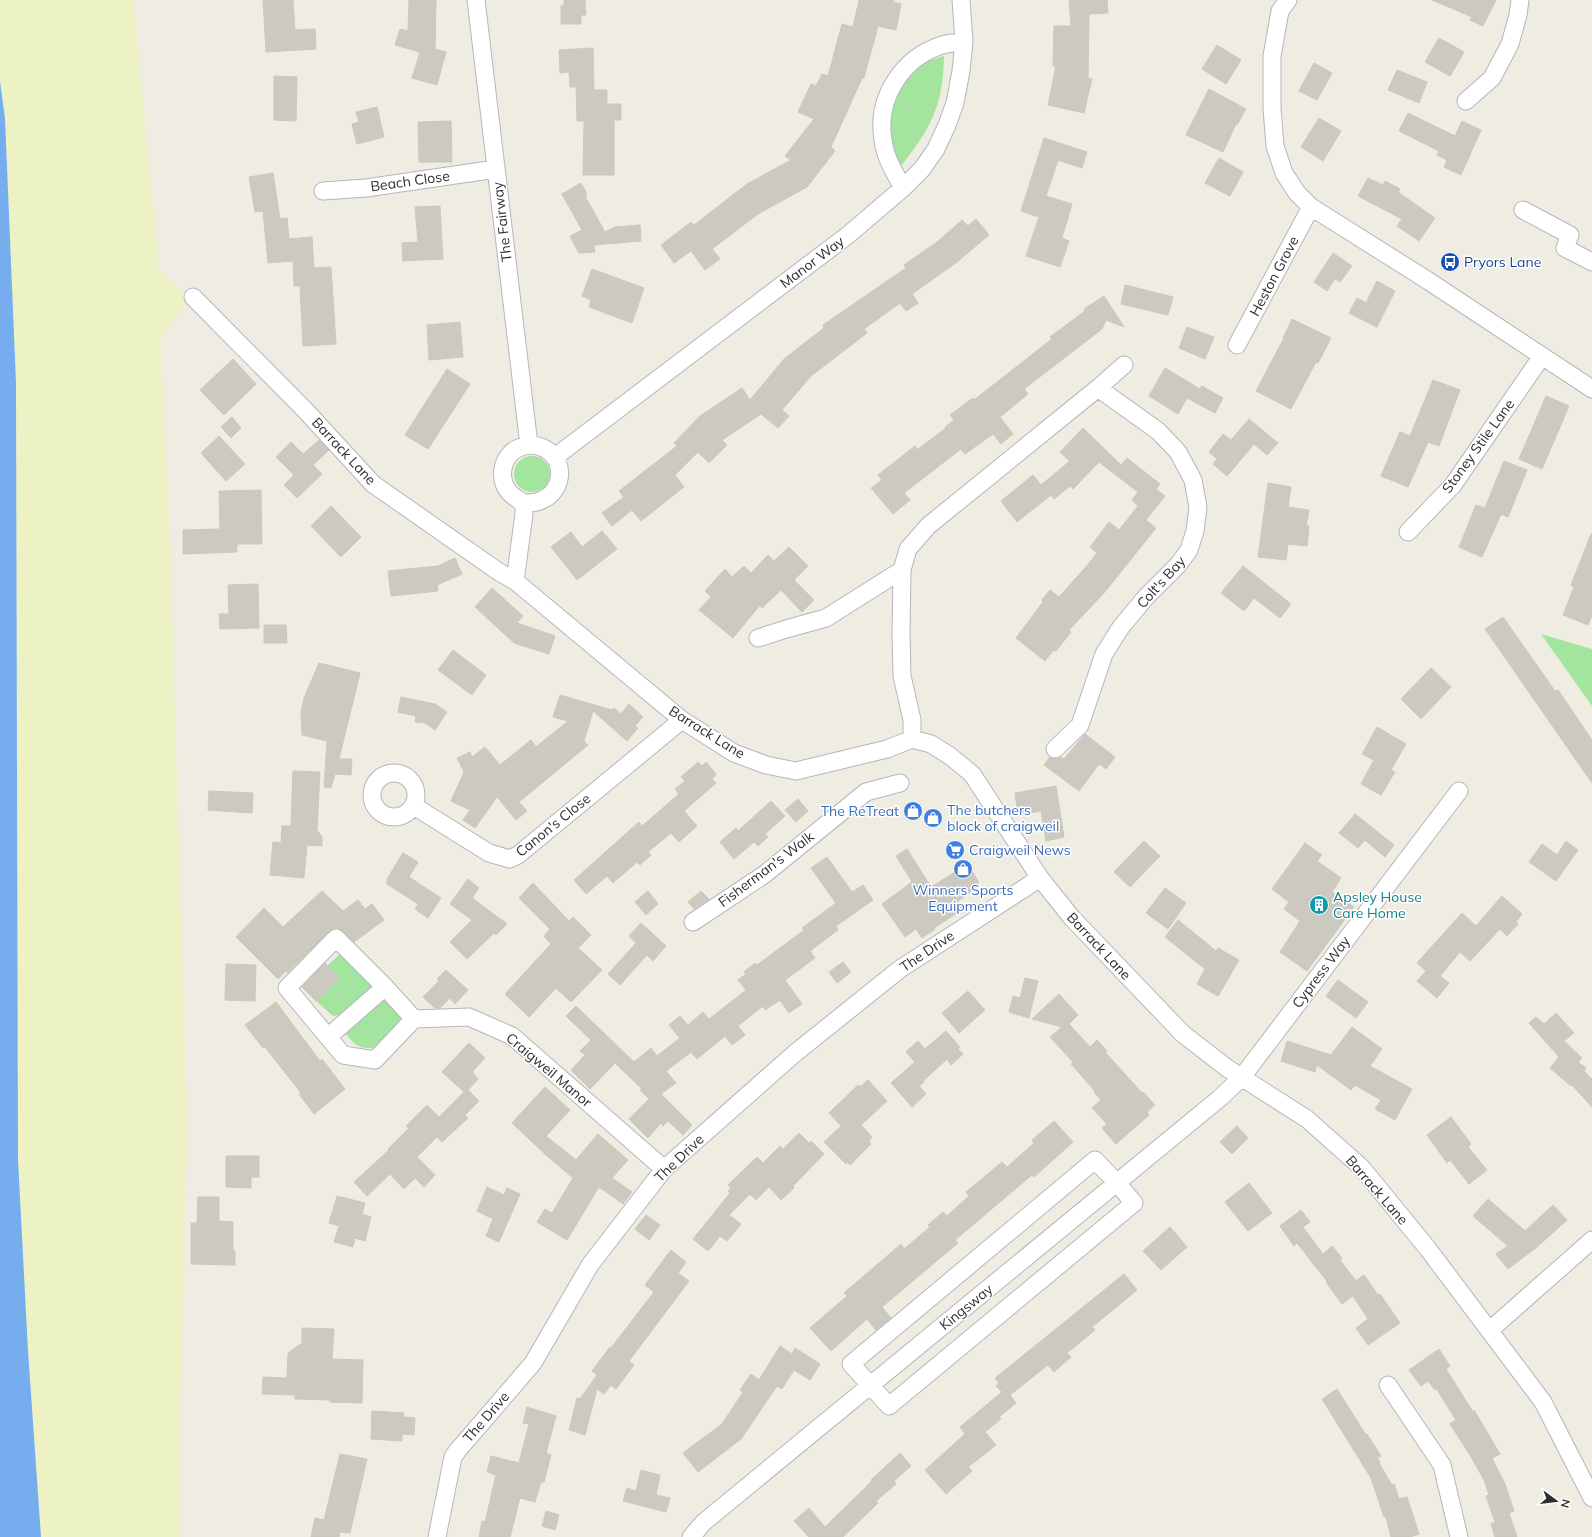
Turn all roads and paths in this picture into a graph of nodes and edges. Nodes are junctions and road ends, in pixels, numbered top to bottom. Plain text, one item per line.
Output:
1 (476, 0) edge
2 (961, 0) edge
3 (1288, 0) edge
4 (1520, 0) edge
5 (964, 42) junction
6 (1466, 101) dead end
7 (496, 169) junction
8 (903, 188) junction
9 (323, 191) dead end
10 (1311, 207) junction
11 (1522, 210) dead end
12 (1592, 262) edge
13 (193, 297) dead end
14 (1237, 345) dead end
15 (1542, 356) junction
16 (1124, 365) dead end
17 (1098, 388) junction
18 (1592, 389) edge
19 (529, 445) junction
20 (555, 457) junction
21 (524, 503) junction
22 (1408, 532) dead end
23 (902, 570) junction
24 (514, 581) junction
25 (758, 638) dead end
26 (682, 720) junction
27 (912, 739) junction
28 (1055, 749) dead end
29 (900, 783) dead end
30 (1459, 791) dead end
31 (414, 806) dead end
32 (1040, 878) junction
33 (693, 922) dead end
34 (385, 987) junction
35 (414, 1019) junction
36 (328, 1037) junction
37 (1242, 1077) junction
38 (664, 1169) junction
39 (1117, 1183) junction
40 (1592, 1240) edge
41 (1490, 1330) junction
42 (1388, 1385) dead end
43 (870, 1386) junction
44 (1592, 1498) edge
45 (437, 1537) edge
46 (691, 1537) edge
47 (1459, 1537) edge

1 - 7 street, The Fairway
2 - 5 street, Manor Way
3 - 10 street
4 - 6 street
5 - 8 street, Manor Way
5 - 8 street
7 - 9 street, Beach Close
7 - 19 street, The Fairway
8 - 20 street, Manor Way
10 - 14 street, Heston Grove
10 - 15 street
11 - 12 street
13 - 24 street, Barrack Lane
15 - 18 street
15 - 22 street, Stoney Stile Lane
16 - 17 street
17 - 23 street
17 - 28 street, Colt's Bay
19 - 20 street
19 - 21 street
20 - 21 street
21 - 24 street
23 - 25 street
23 - 27 street
24 - 26 street, Barrack Lane
26 - 27 street, Barrack Lane
26 - 31 street, Canon's Close
27 - 32 street, Barrack Lane
29 - 33 street, Fisherman's Walk
30 - 37 street, Cypress Way
32 - 37 street, Barrack Lane
32 - 38 street, The Drive
34 - 35 street
34 - 36 street
34 - 36 street
35 - 36 street
35 - 38 street, Craigweil Manor
37 - 39 street, Kingsway
37 - 41 street, Barrack Lane
38 - 45 street, The Drive
39 - 43 street, Kingsway
39 - 43 street
39 - 43 street
40 - 41 street
41 - 44 street, Barrack Lane
42 - 47 street
43 - 46 street, Kingsway

